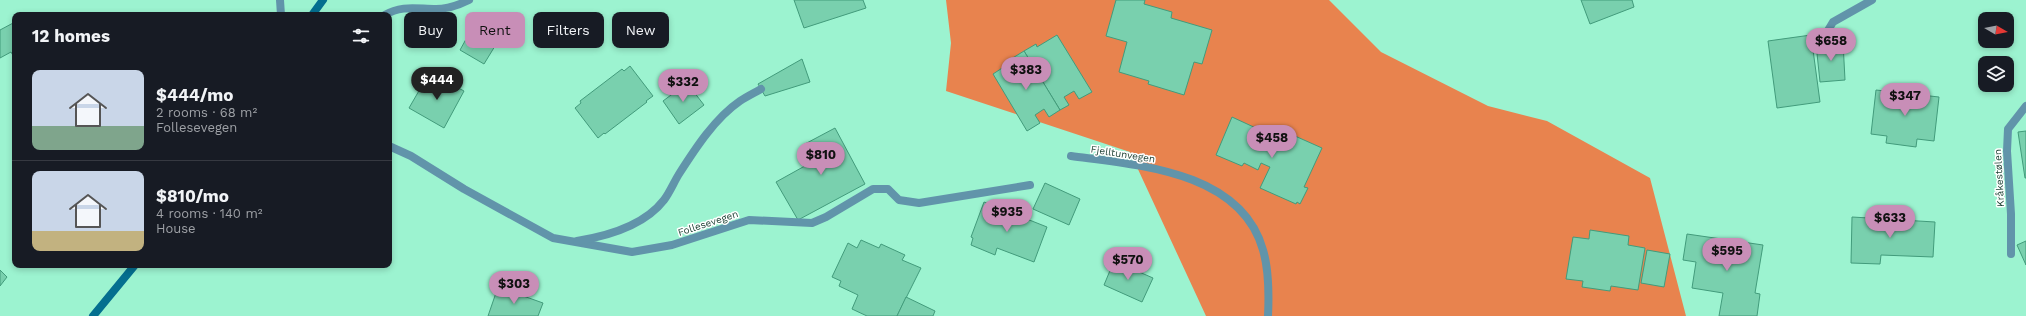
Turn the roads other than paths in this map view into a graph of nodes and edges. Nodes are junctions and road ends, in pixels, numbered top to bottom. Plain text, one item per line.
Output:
1 (280, 0) edge
2 (323, 0) edge
3 (469, 0) edge
4 (1872, 0) edge
5 (281, 12) edge
6 (314, 12) edge
7 (392, 12) edge
8 (1827, 32) dead end
9 (761, 89) dead end
10 (2026, 106) edge
11 (392, 147) edge
12 (1071, 156) dead end
13 (1030, 185) dead end
14 (571, 242) junction
15 (2011, 254) dead end
16 (133, 268) edge
17 (93, 316) edge
18 (1268, 316) edge

1 - 5 lane
2 - 6 main road
3 - 7 lane
4 - 8 lane
9 - 14 lane, Follesevegen
10 - 15 lane, Kråkestølen
11 - 14 lane, Follesevegen
12 - 18 lane, Fjelltunvegen
13 - 14 lane, Follesevegen
16 - 17 main road

